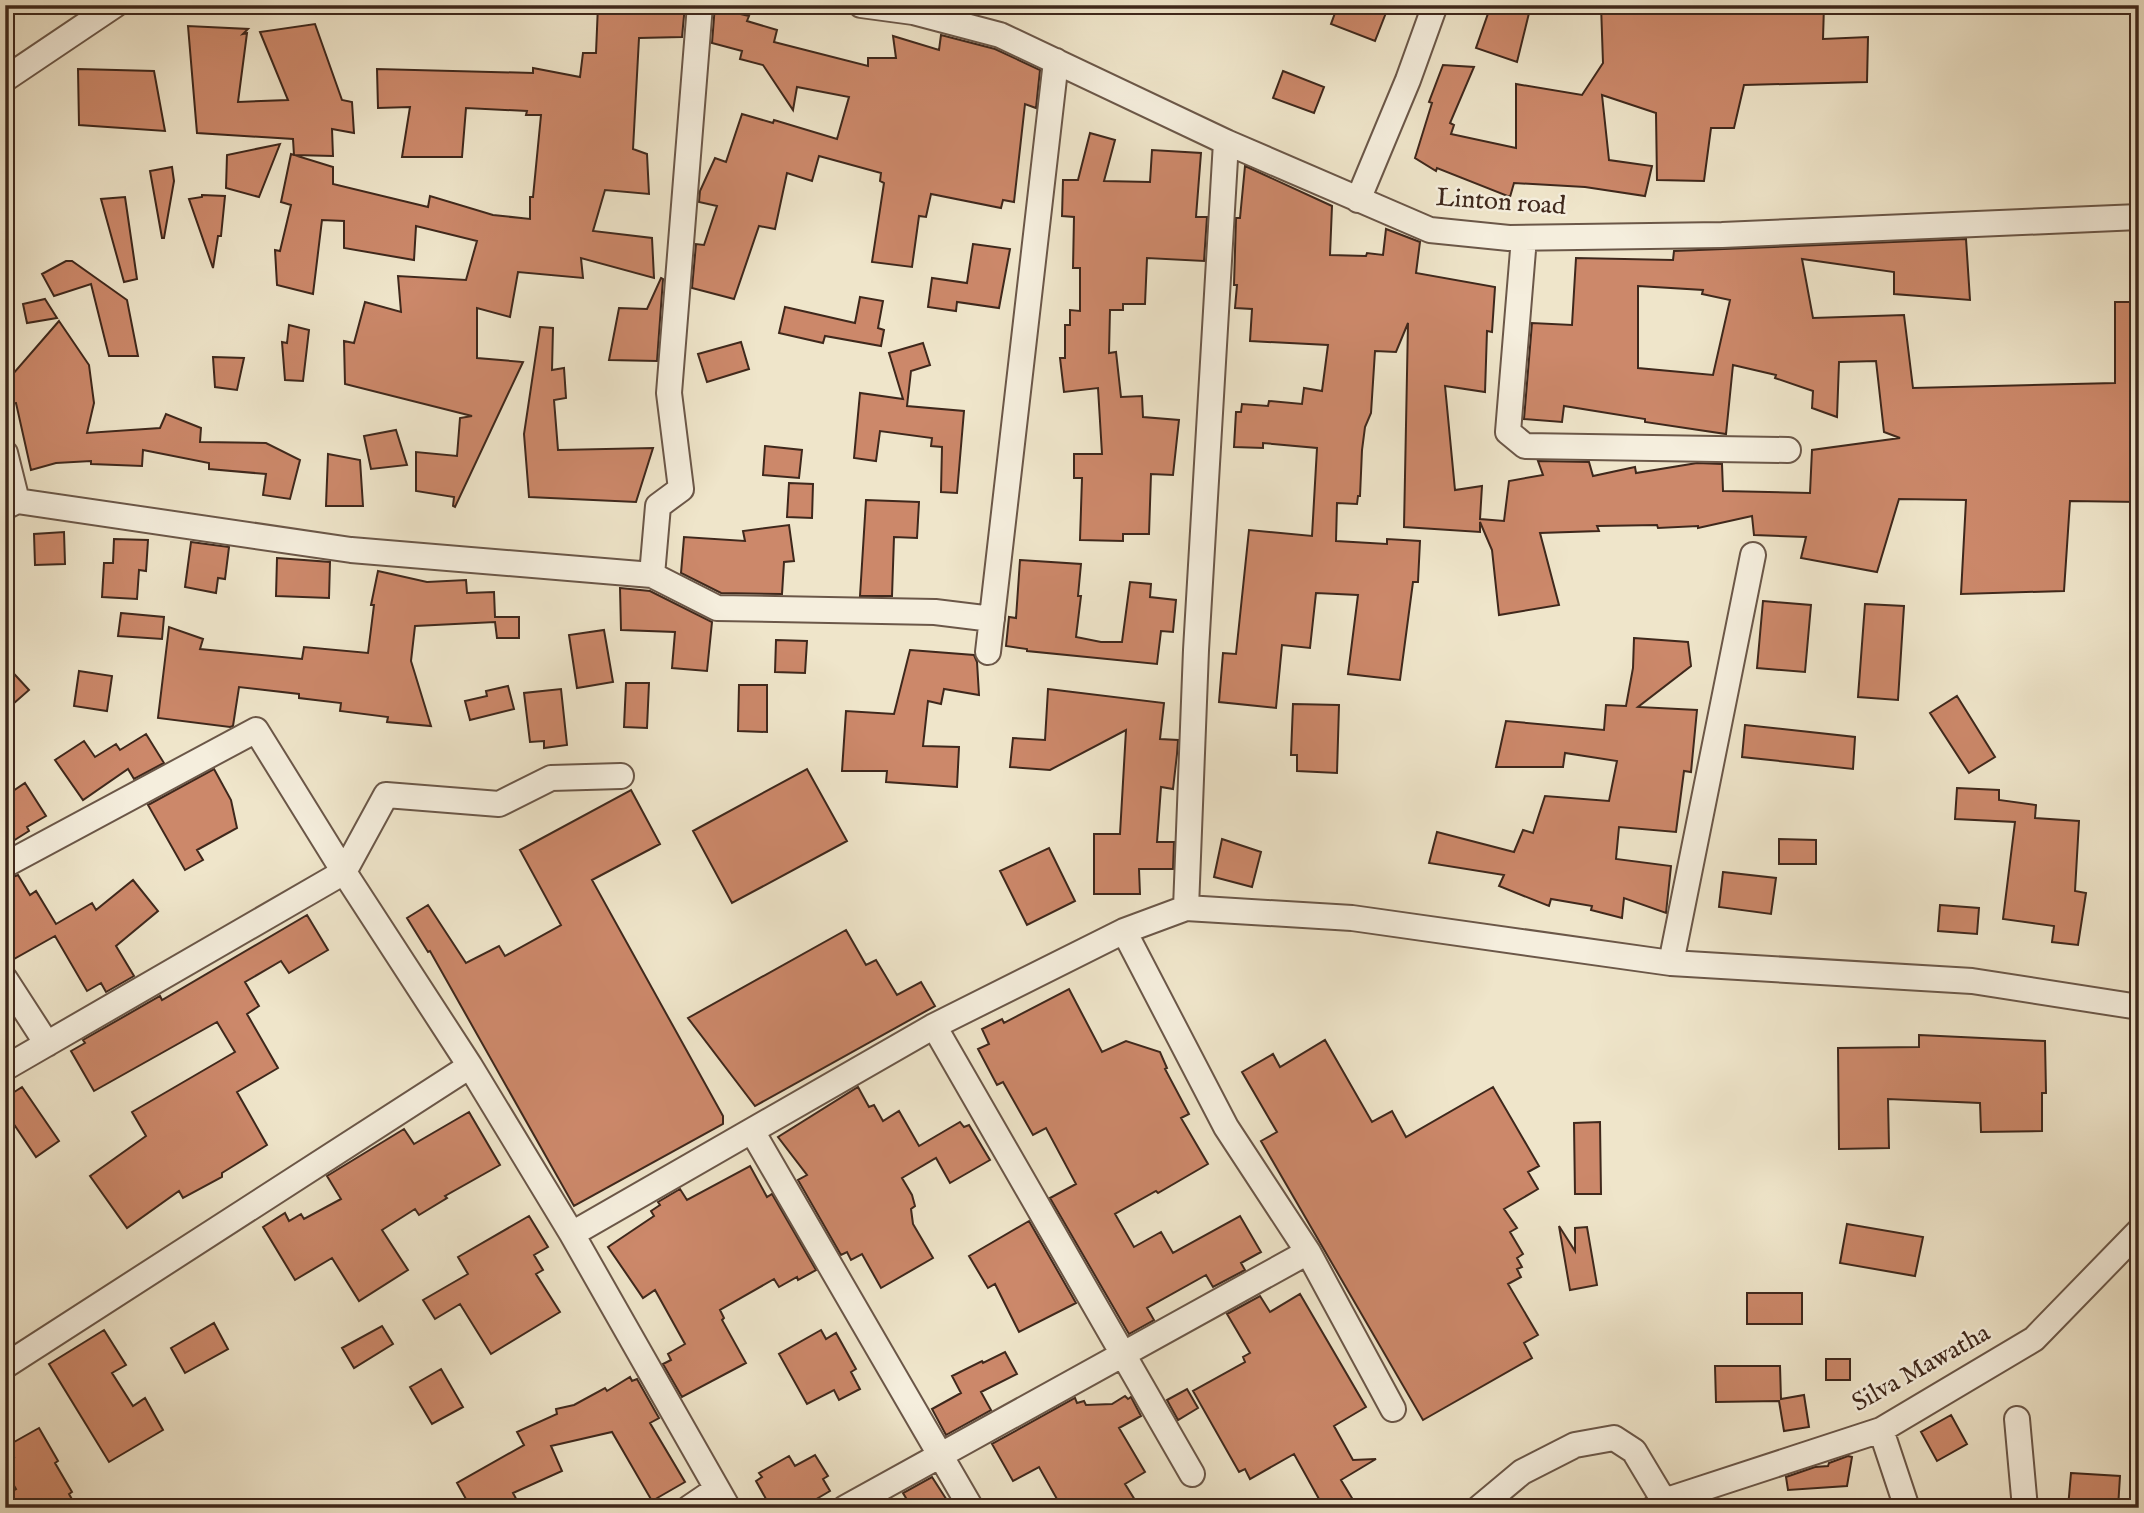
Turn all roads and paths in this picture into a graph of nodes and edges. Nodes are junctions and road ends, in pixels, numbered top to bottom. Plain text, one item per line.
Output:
1 (115, 5) edge
2 (700, 5) edge
3 (861, 5) edge
4 (1435, 5) edge
5 (1056, 61) junction
6 (5, 79) edge
7 (1226, 142) junction
8 (1358, 200) junction
9 (2139, 217) edge
10 (1524, 238) junction
11 (1788, 450) dead end
12 (5, 453) edge
13 (11, 504) edge
14 (1753, 555) dead end
15 (652, 575) junction
16 (992, 619) junction
17 (988, 652) dead end
18 (621, 776) dead end
19 (5, 865) edge
20 (344, 872) junction
21 (1186, 908) junction
22 (1124, 930) junction
23 (1671, 963) junction
24 (5, 979) edge
25 (2139, 1007) edge
26 (934, 1026) junction
27 (47, 1044) junction
28 (470, 1066) junction
29 (5, 1068) edge
30 (751, 1131) junction
31 (2139, 1231) edge
32 (572, 1234) junction
33 (1308, 1252) junction
34 (1124, 1354) junction
35 (11, 1357) edge
36 (1392, 1409) dead end
37 (2017, 1419) dead end
38 (1881, 1430) junction
39 (939, 1454) junction
40 (1192, 1474) dead end
41 (722, 1499) edge
42 (1659, 1504) edge
43 (689, 1508) edge
44 (845, 1508) edge
45 (971, 1508) edge
46 (1479, 1508) edge
47 (1908, 1508) edge
48 (2025, 1508) edge

1 - 6 street
2 - 15 street
3 - 5 street, Linton road
4 - 8 street
5 - 7 street, Linton road
5 - 16 street
7 - 8 street, Linton road
7 - 21 street
8 - 10 street, Linton road
9 - 10 street, Linton road
10 - 11 street
12 - 13 street
13 - 15 street
14 - 23 street
15 - 16 street
16 - 17 street
18 - 20 street
19 - 20 street
20 - 27 street
20 - 28 street
21 - 22 street
21 - 23 street
22 - 26 street
22 - 33 street
23 - 25 street
24 - 27 street
26 - 30 street
26 - 34 street
27 - 29 street
28 - 32 street
28 - 35 street
30 - 32 street
30 - 39 street
31 - 38 street, Silva Mawatha
32 - 41 street
33 - 34 street
33 - 36 street
34 - 39 street
34 - 40 street
37 - 48 street
38 - 42 street, Silva Mawatha
38 - 47 street
39 - 44 street
39 - 45 street
41 - 43 street
42 - 46 street

